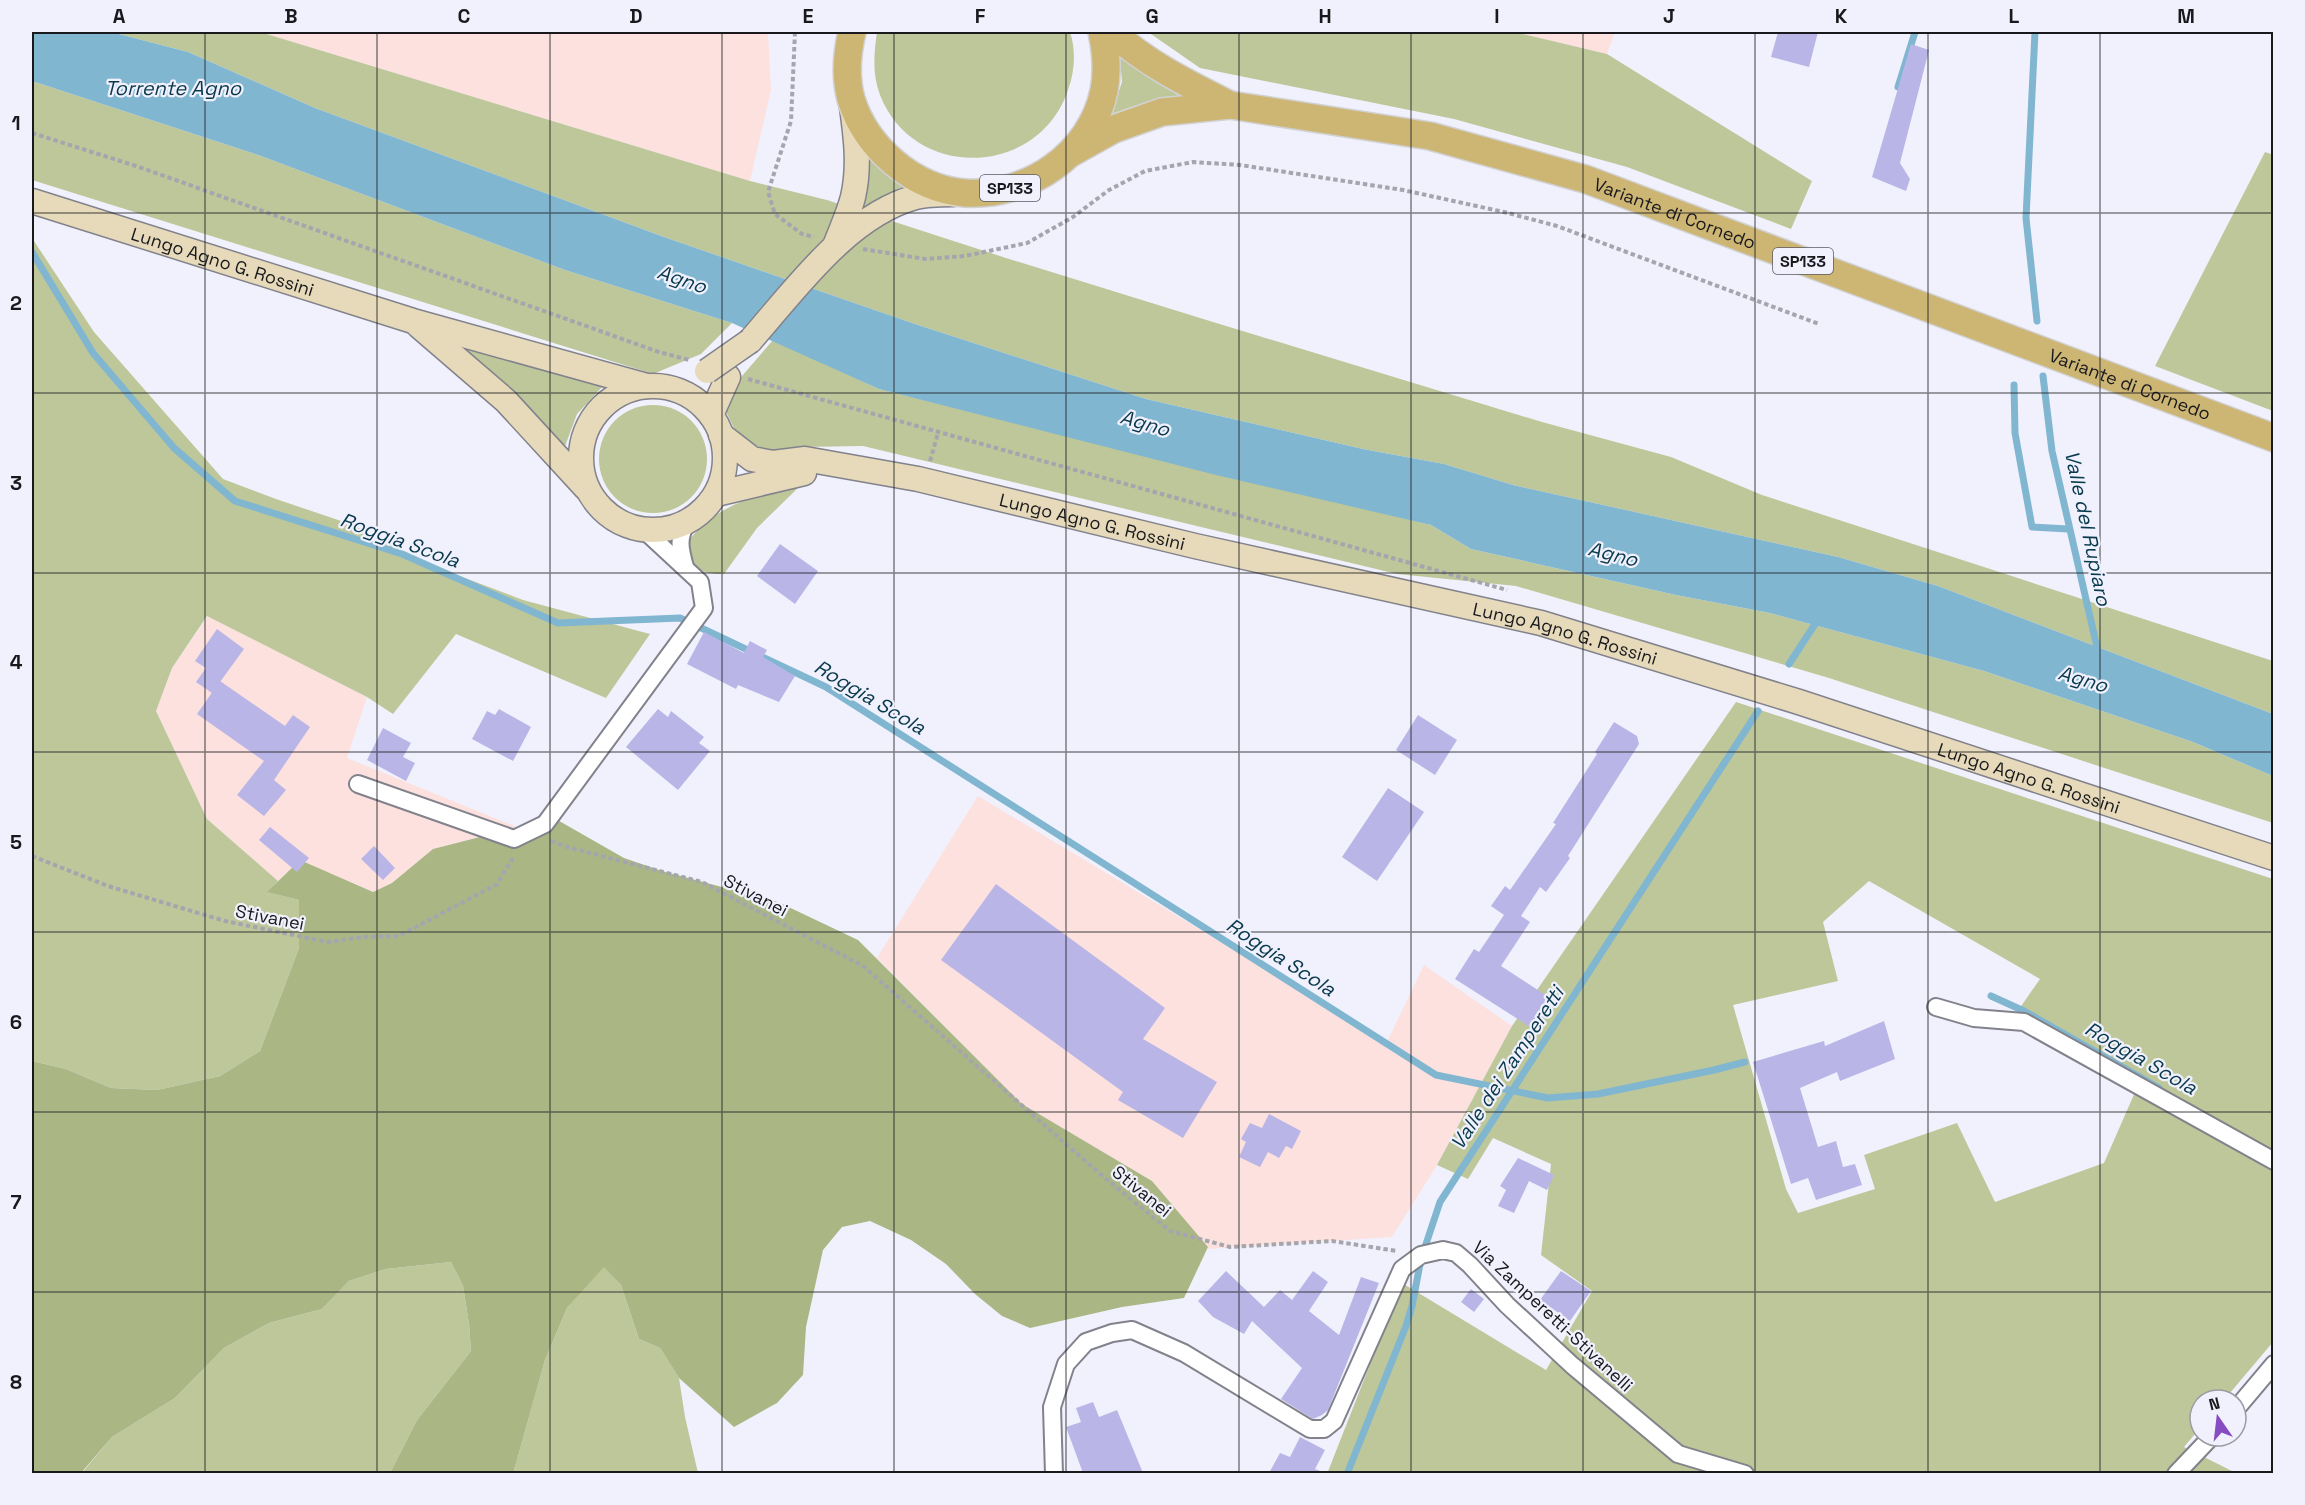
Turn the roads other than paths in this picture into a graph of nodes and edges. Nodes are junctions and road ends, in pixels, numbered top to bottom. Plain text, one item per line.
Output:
1 (852, 32) edge
2 (1102, 32) edge
3 (1112, 32) edge
4 (851, 99) junction
5 (1230, 105) junction
6 (1071, 153) junction
7 (964, 193) junction
8 (32, 201) edge
9 (838, 244) junction
10 (413, 321) junction
11 (708, 369) junction
12 (658, 387) junction
13 (716, 425) junction
14 (2274, 438) edge
15 (840, 466) junction
16 (586, 489) junction
17 (716, 494) junction
18 (688, 521) junction
19 (645, 531) junction
20 (685, 567) junction
21 (358, 784) dead end
22 (2274, 858) edge
23 (1936, 1007) dead end
24 (2274, 1161) edge
25 (2274, 1364) edge
26 (2248, 1395) edge
27 (2200, 1448) edge
28 (1054, 1473) edge
29 (1745, 1473) edge
30 (2176, 1473) edge

1 - 4 main road, SP133
2 - 6 main road, SP133
3 - 5 main road, SP133
4 - 7 main road, SP133
4 - 9 main road
5 - 6 main road, SP133
5 - 14 main road, Variante di Cornedo / SP133
6 - 7 main road, SP133
7 - 9 main road
8 - 10 main road, Lungo Agno G. Rossini
9 - 11 main road, bridge
10 - 12 main road, Lungo Agno G. Rossini
10 - 16 main road, Lungo Agno G. Rossini
11 - 12 main road
11 - 13 main road
12 - 13 main road, Lungo Agno G. Rossini
12 - 16 main road, Lungo Agno G. Rossini
13 - 15 main road, Lungo Agno G. Rossini
13 - 17 main road, Lungo Agno G. Rossini
15 - 17 main road, Lungo Agno G. Rossini
15 - 22 main road, Lungo Agno G. Rossini
16 - 19 main road, Lungo Agno G. Rossini
17 - 18 main road, Lungo Agno G. Rossini
18 - 19 main road, Lungo Agno G. Rossini
18 - 20 street
19 - 20 street
20 - 21 street
23 - 24 street
25 - 26 street
27 - 30 street
28 - 29 street, Via Zamperetti-Stivanelli

